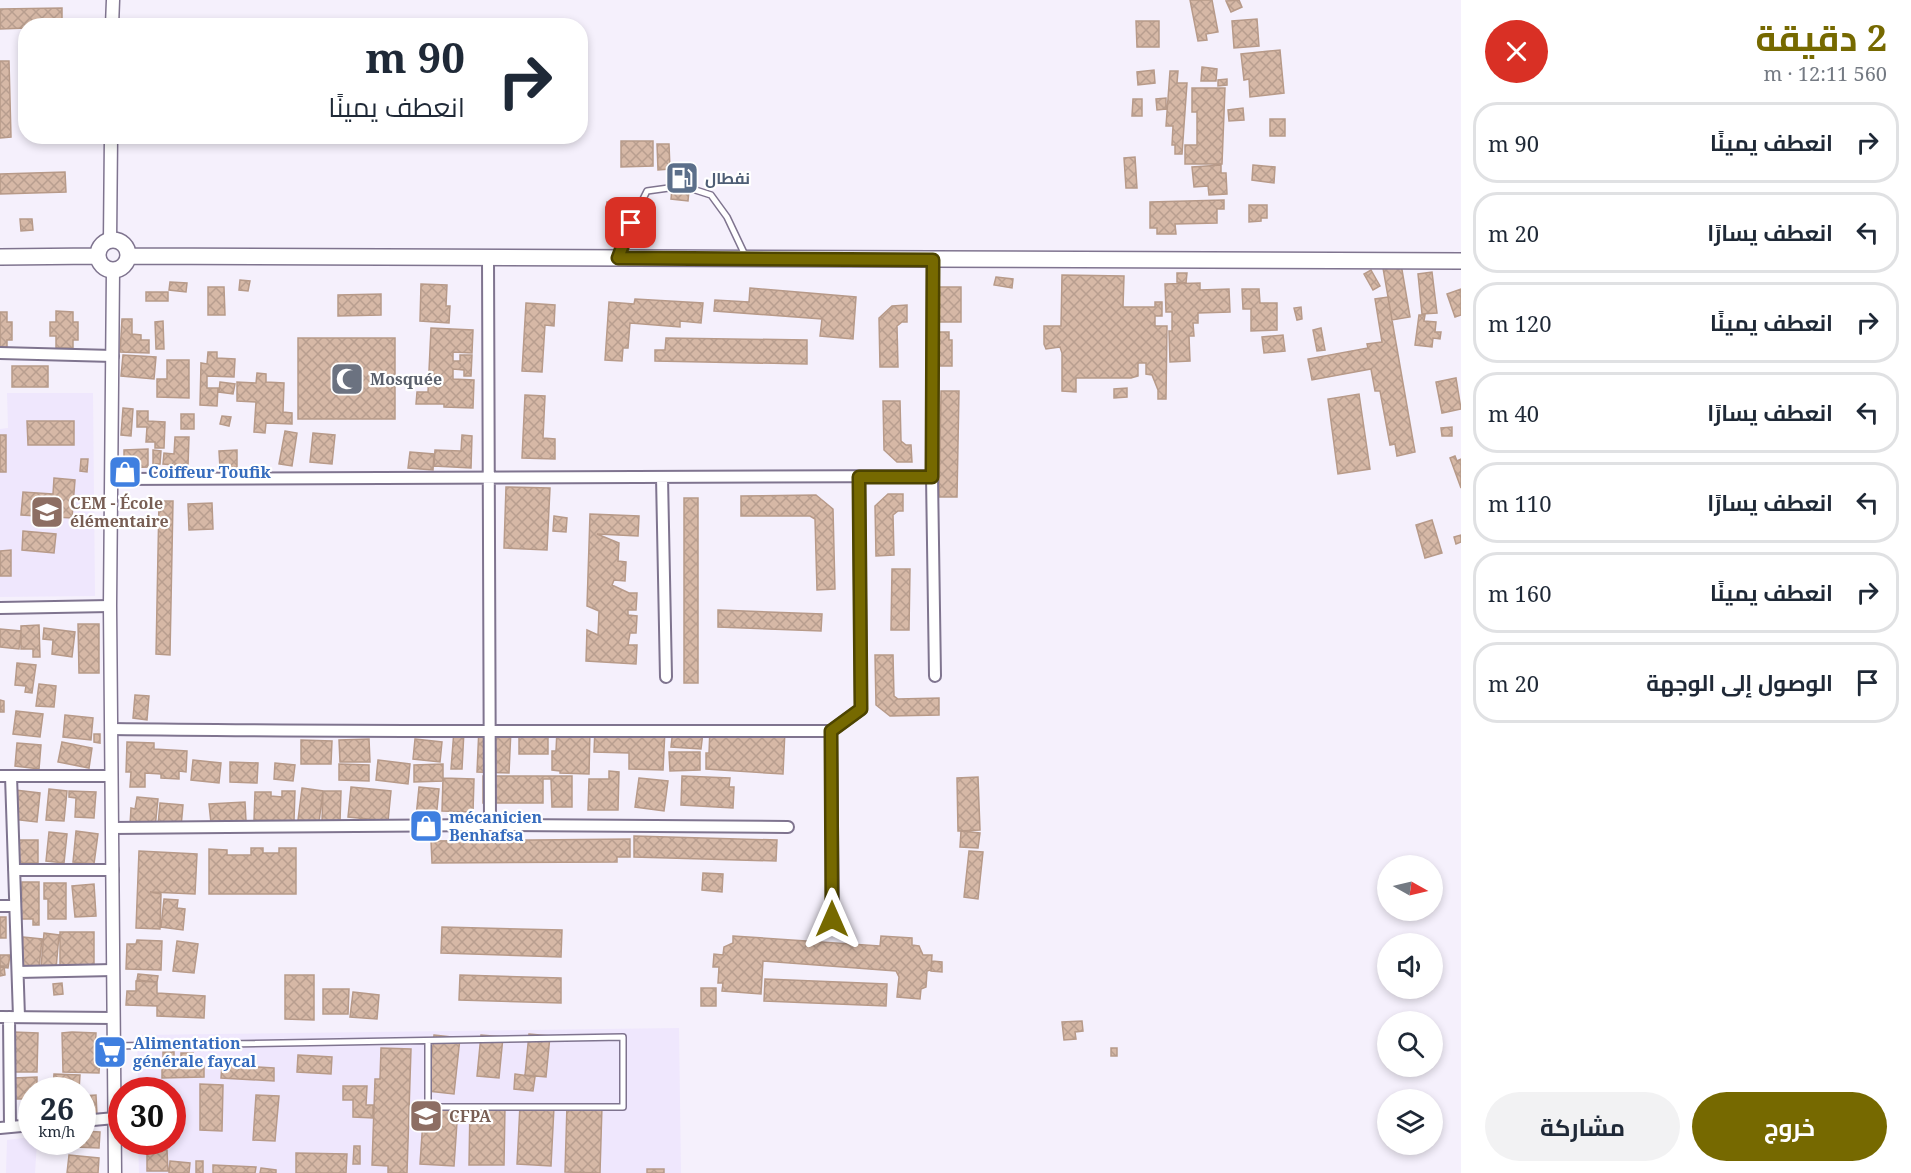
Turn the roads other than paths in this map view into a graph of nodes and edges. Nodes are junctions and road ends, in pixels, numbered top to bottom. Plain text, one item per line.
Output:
1 (112, 0) edge
2 (112, 18) edge
3 (111, 144) edge
4 (110, 241) junction
5 (99, 256) junction
6 (128, 256) junction
7 (0, 257) edge
8 (489, 258) junction
9 (618, 258) junction
10 (747, 259) junction
11 (933, 260) junction
12 (1461, 261) edge
13 (113, 270) junction
14 (0, 353) edge
15 (113, 356) junction
16 (489, 477) junction
17 (662, 477) junction
18 (859, 477) junction
19 (932, 477) junction
20 (113, 479) junction
21 (111, 606) junction
22 (0, 608) edge
23 (934, 676) dead end
24 (666, 677) dead end
25 (111, 729) junction
26 (490, 730) junction
27 (831, 731) junction
28 (5, 776) edge
29 (112, 776) junction
30 (490, 825) junction
31 (788, 827) dead end
32 (112, 828) junction
33 (14, 870) junction
34 (113, 870) junction
35 (0, 906) edge
36 (15, 906) junction
37 (832, 919) dead end
38 (113, 970) junction
39 (18, 972) junction
40 (9, 1017) edge
41 (114, 1018) junction
42 (428, 1041) junction
43 (114, 1046) junction
44 (114, 1077) edge
45 (5, 1127) edge
46 (115, 1155) edge
47 (115, 1173) edge

1 - 2 street
3 - 4 street
4 - 5 main road
4 - 6 main road
5 - 7 main road
5 - 13 main road
6 - 8 main road
6 - 13 main road
8 - 9 main road
8 - 16 street
9 - 10 main road
9 - 10 lane
10 - 11 main road
11 - 12 main road
11 - 19 street
13 - 15 street
14 - 15 street
15 - 20 street
16 - 17 street
16 - 20 street
16 - 26 street
17 - 18 street
17 - 24 street
18 - 19 street
18 - 27 street
19 - 23 street
20 - 21 street
21 - 22 street
21 - 25 street
25 - 26 street
25 - 29 street
26 - 27 street
26 - 30 street
27 - 37 street
28 - 29 street
28 - 33 street
29 - 32 street
30 - 31 street
30 - 32 street
32 - 34 street
33 - 34 street
33 - 36 street
34 - 38 street
35 - 36 street
36 - 39 street
38 - 39 street
38 - 41 street
39 - 40 street
40 - 41 street
40 - 45 street
41 - 43 street
42 - 42 lane
42 - 43 lane
43 - 44 street
46 - 47 street

